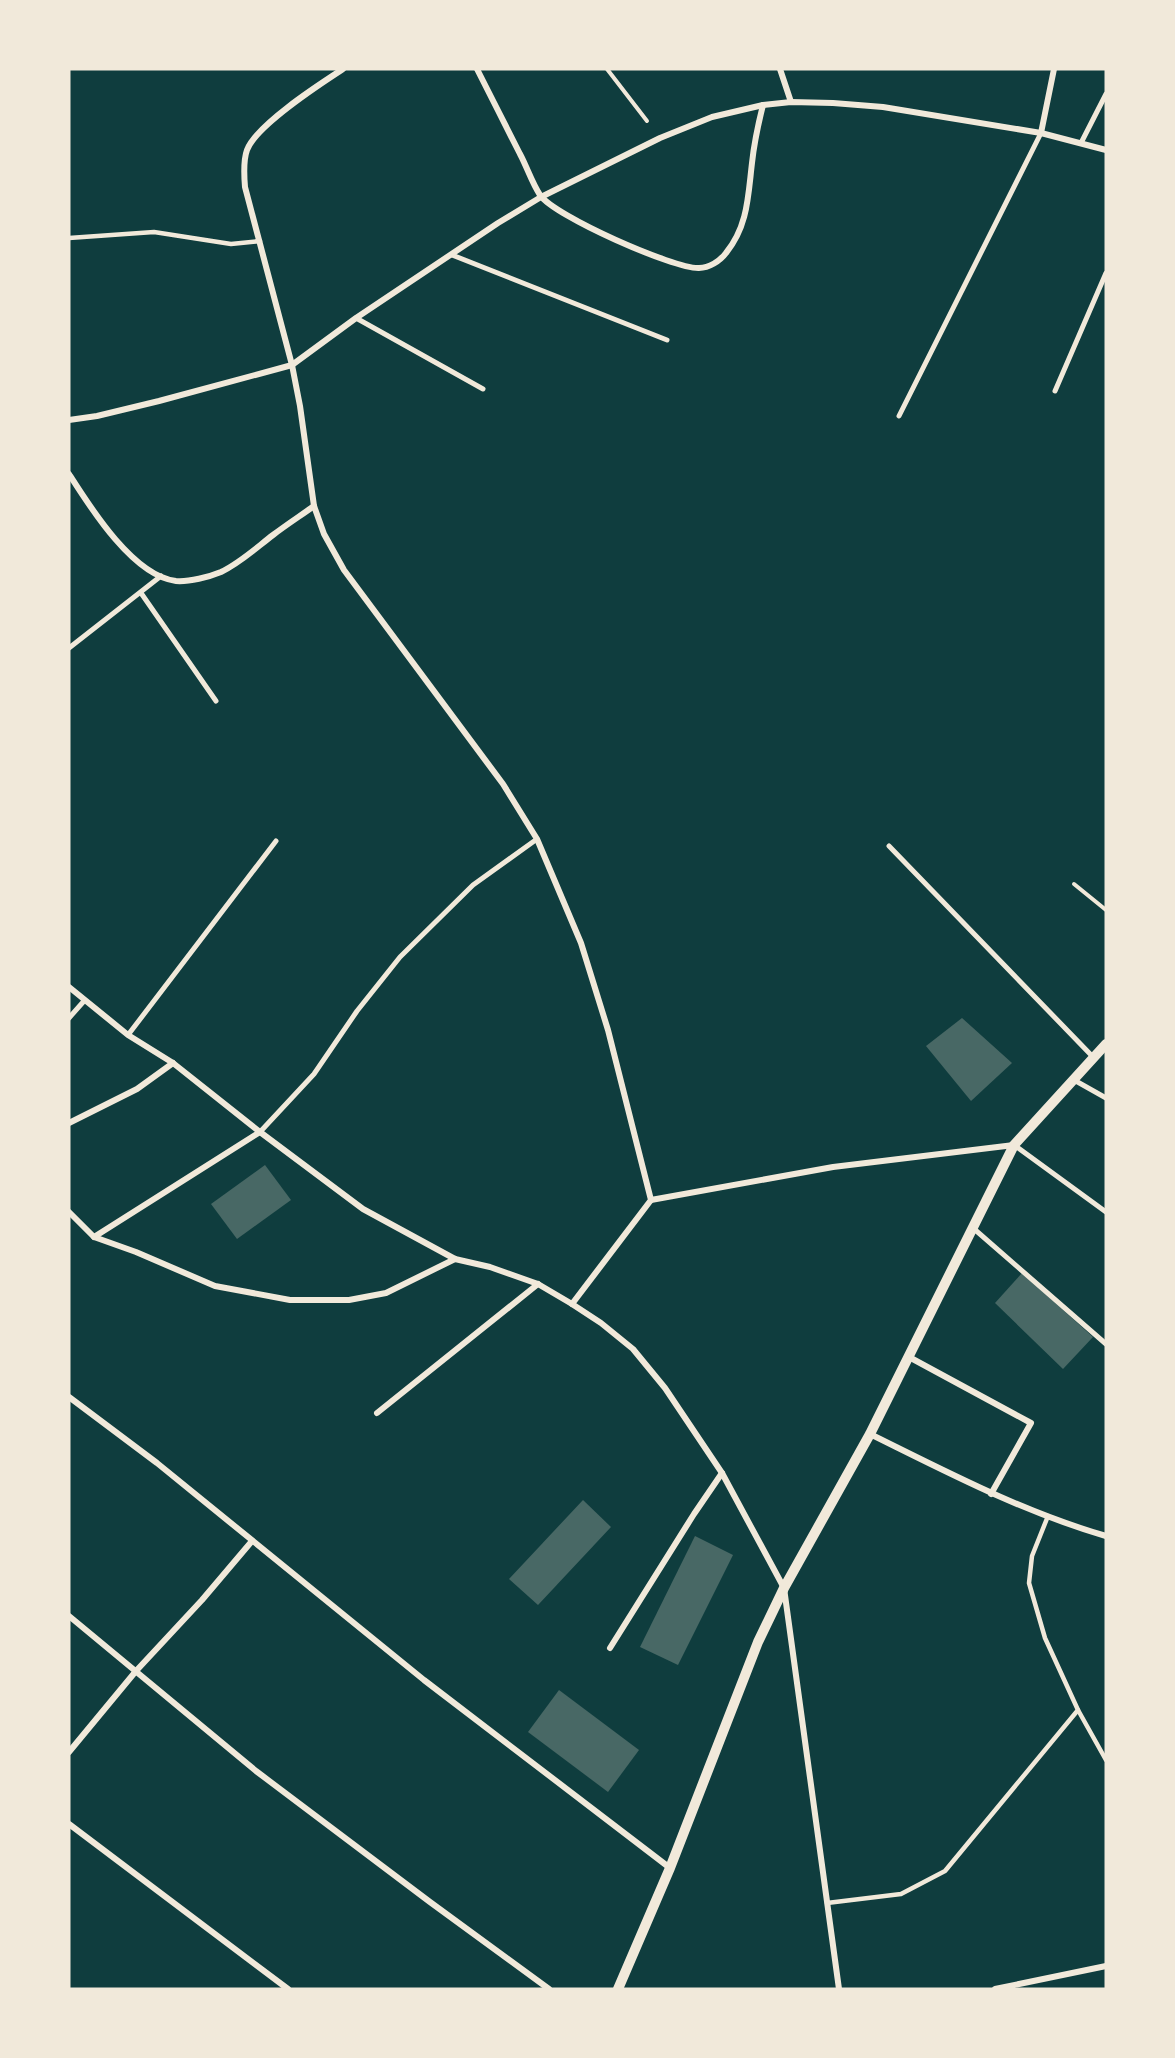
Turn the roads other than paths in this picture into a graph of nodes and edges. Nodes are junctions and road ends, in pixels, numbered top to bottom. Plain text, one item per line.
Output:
1 (343, 69) edge
2 (477, 69) edge
3 (780, 69) edge
4 (1054, 69) edge
5 (1106, 94) edge
6 (790, 102) junction
7 (763, 105) junction
8 (1041, 133) junction
9 (1081, 143) junction
10 (1106, 150) edge
11 (541, 197) junction
12 (69, 238) edge
13 (260, 240) junction
14 (452, 255) junction
15 (1106, 273) edge
16 (356, 318) junction
17 (668, 340) dead end
18 (292, 365) junction
19 (483, 389) dead end
20 (1055, 391) dead end
21 (899, 416) dead end
22 (69, 420) edge
23 (69, 474) edge
24 (314, 506) junction
25 (161, 576) junction
26 (141, 593) junction
27 (69, 648) edge
28 (216, 700) dead end
29 (537, 839) junction
30 (276, 841) dead end
31 (889, 846) dead end
32 (69, 987) edge
33 (84, 1000) junction
34 (69, 1018) edge
35 (128, 1035) junction
36 (1106, 1044) edge
37 (1094, 1058) junction
38 (173, 1063) junction
39 (1074, 1080) junction
40 (1106, 1098) edge
41 (69, 1123) edge
42 (260, 1132) junction
43 (1014, 1145) junction
44 (651, 1200) junction
45 (69, 1212) edge
46 (1106, 1212) edge
47 (973, 1228) junction
48 (94, 1237) junction
49 (455, 1258) junction
50 (538, 1284) junction
51 (572, 1304) junction
52 (1106, 1344) edge
53 (909, 1357) junction
54 (69, 1397) edge
55 (377, 1413) dead end
56 (870, 1434) junction
57 (722, 1473) junction
58 (991, 1494) junction
59 (1048, 1516) junction
60 (1106, 1536) edge
61 (252, 1541) junction
62 (784, 1588) junction
63 (69, 1616) edge
64 (610, 1648) dead end
65 (136, 1671) junction
66 (1078, 1710) junction
67 (69, 1752) edge
68 (1106, 1760) edge
69 (69, 1824) edge
70 (670, 1868) junction
71 (827, 1903) junction
72 (1106, 1966) edge
73 (288, 1989) edge
74 (549, 1989) edge
75 (618, 1989) edge
76 (839, 1989) edge
77 (995, 1989) edge

1 - 13 street
2 - 11 street
3 - 6 street
4 - 8 street
5 - 9 street
6 - 7 street
6 - 8 street
7 - 11 street
7 - 11 street
8 - 9 street
8 - 21 street
9 - 10 street
11 - 14 street
12 - 13 lane
13 - 18 street
14 - 16 street
14 - 17 street
15 - 20 street
16 - 18 street
16 - 19 street
18 - 22 street
18 - 24 street
23 - 25 street
24 - 25 street
24 - 29 street
25 - 26 street
26 - 27 street
26 - 28 street
29 - 42 street
29 - 44 street
30 - 35 street
31 - 37 street
32 - 33 street
33 - 34 street
33 - 35 street
35 - 38 street
36 - 37 street
37 - 39 street
38 - 41 street
38 - 42 street
39 - 40 street
39 - 43 street
42 - 48 street
42 - 49 street
43 - 44 street
43 - 46 street
43 - 47 street
44 - 51 street
45 - 48 street
47 - 52 street
47 - 53 street
48 - 49 street
49 - 50 street
50 - 51 street
50 - 55 street
51 - 57 street
53 - 56 street
53 - 58 street
54 - 61 street
56 - 58 street
56 - 62 street
57 - 62 street
57 - 64 street
58 - 59 street
59 - 60 street
59 - 66 lane
61 - 65 street
61 - 70 street
62 - 70 street
62 - 71 street
63 - 65 street
65 - 67 street
65 - 74 street
66 - 68 lane
66 - 71 lane
69 - 73 street
70 - 75 street
71 - 76 street
72 - 77 street

